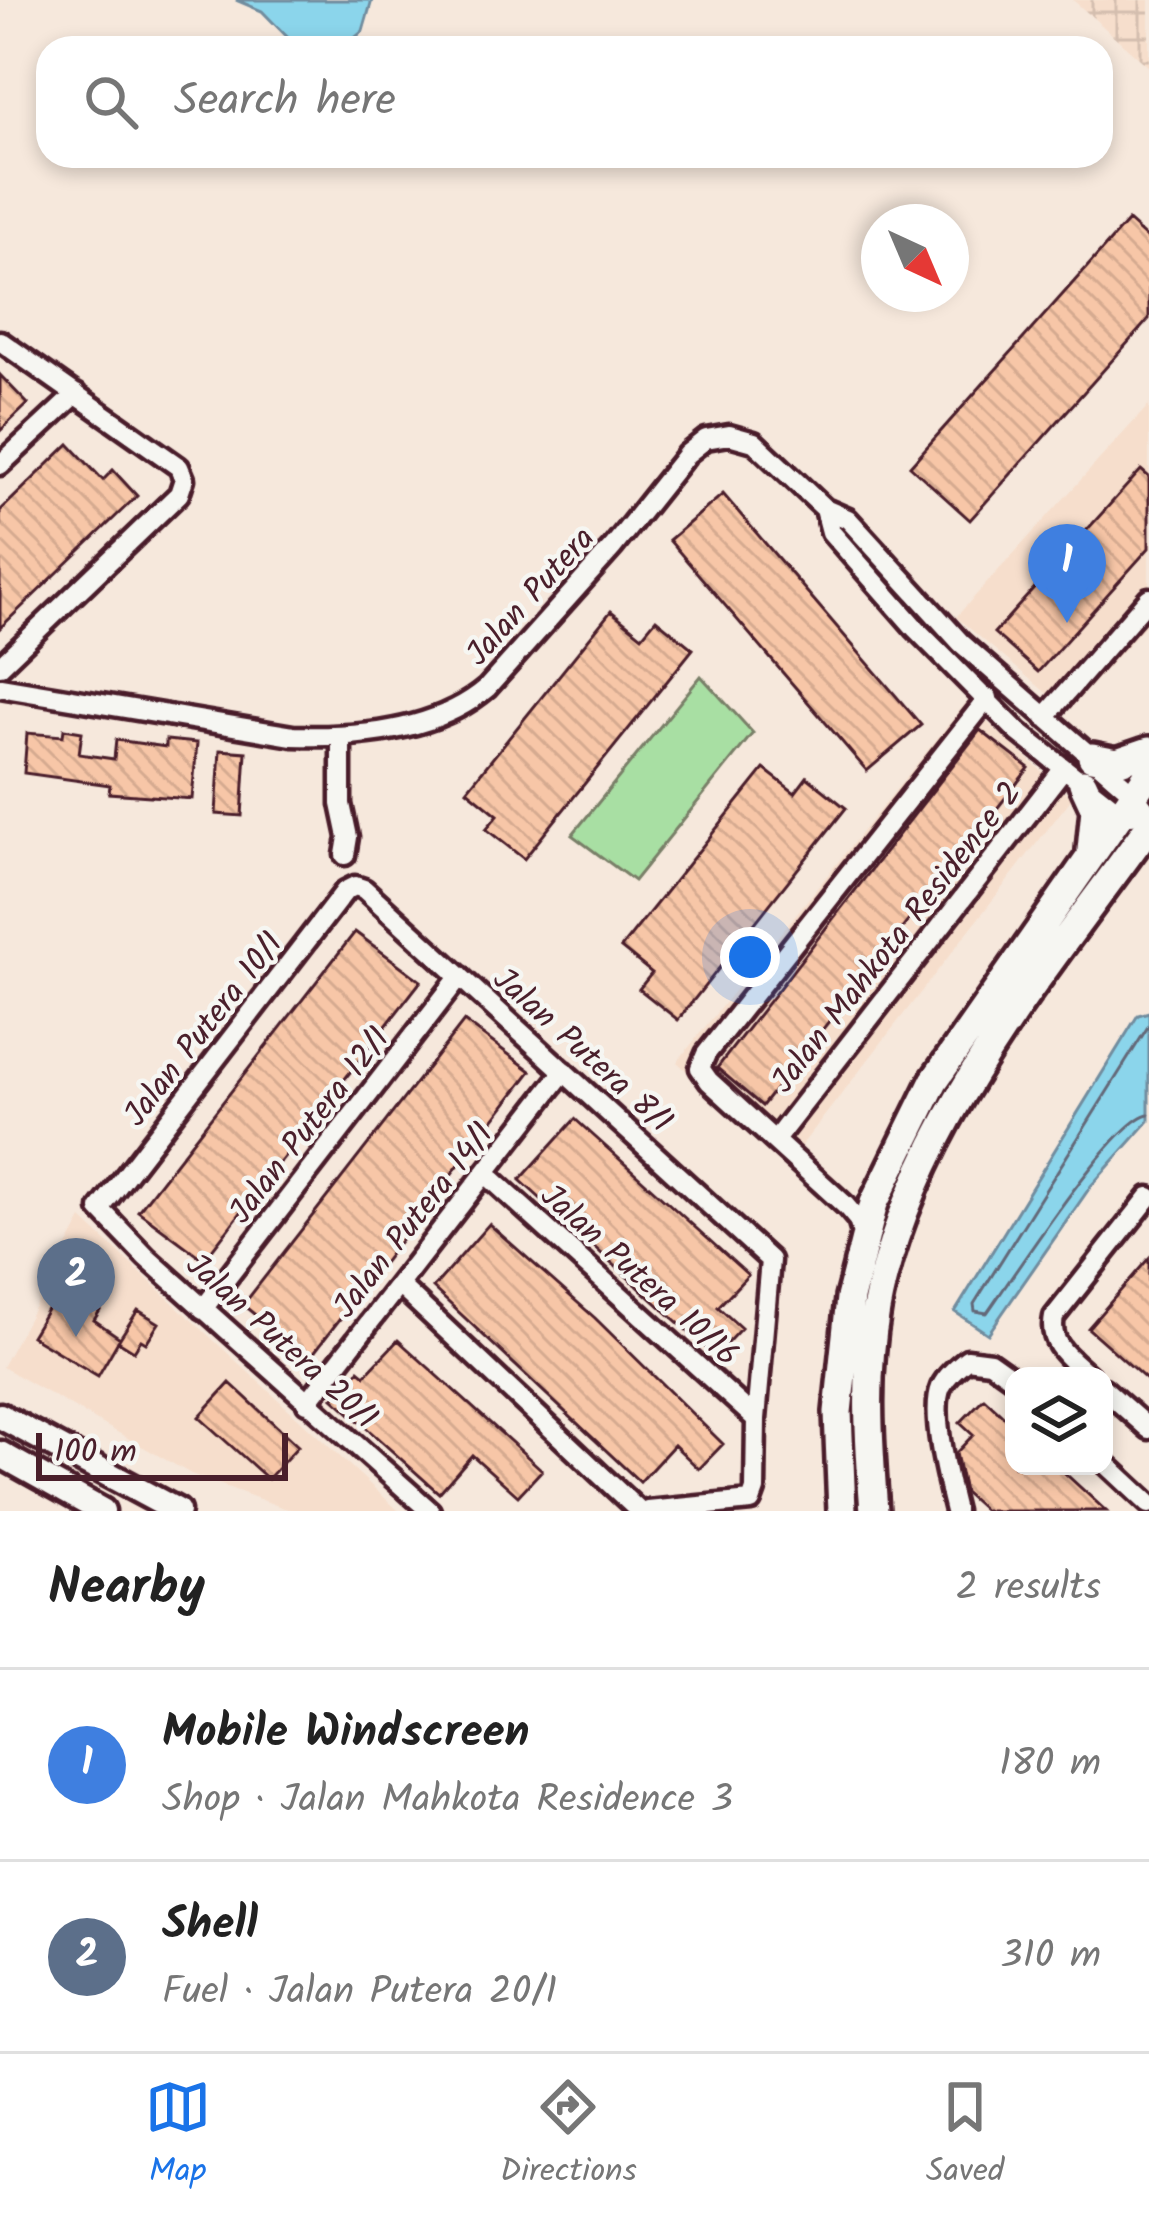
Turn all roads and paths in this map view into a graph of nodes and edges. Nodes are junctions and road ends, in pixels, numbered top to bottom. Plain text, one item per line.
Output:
1 (0, 341) edge
2 (76, 394) junction
3 (0, 465) edge
4 (825, 509) junction
5 (1149, 598) edge
6 (0, 666) edge
7 (0, 688) edge
8 (988, 698) junction
9 (1046, 717) junction
10 (341, 738) junction
11 (1149, 751) edge
12 (1079, 769) junction
13 (1142, 806) edge
14 (1091, 854) junction
15 (1149, 857) edge
16 (1118, 868) junction
17 (355, 886) junction
18 (460, 976) junction
19 (564, 1071) junction
20 (775, 1140) junction
21 (485, 1174) junction
22 (1149, 1197) edge
23 (100, 1210) joint
24 (1131, 1220) junction
25 (1149, 1236) edge
26 (864, 1242) junction
27 (399, 1285) junction
28 (203, 1309) junction
29 (1079, 1367) edge
30 (1005, 1373) edge
31 (1113, 1397) edge
32 (307, 1403) junction
33 (0, 1416) edge
34 (756, 1420) junction
35 (1149, 1429) edge
36 (0, 1454) edge
37 (1113, 1470) edge
38 (1149, 1504) edge
39 (837, 1505) edge
40 (85, 1508) edge
41 (177, 1511) edge
42 (430, 1511) edge
43 (644, 1511) edge
44 (874, 1511) edge
45 (955, 1511) edge

1 - 2 street
2 - 3 street
2 - 6 street
4 - 8 street, Jalan Putera
4 - 9 street, Jalan Putera
4 - 10 street, Jalan Putera
5 - 9 street
7 - 10 street, Jalan Putera
8 - 12 street, Jalan Putera
8 - 20 street
9 - 12 street, Jalan Putera
10 - 17 street
11 - 12 main road
12 - 13 street, Jalan Putera
12 - 14 main road
12 - 20 street, Jalan Mahkota Residence 2
13 - 14 main road
13 - 16 main road
14 - 26 main road
15 - 16 main road
16 - 44 main road
17 - 18 street, Jalan Putera 8/1
17 - 23 street, Jalan Putera 10/1
18 - 19 street, Jalan Putera 8/1
18 - 28 street, Jalan Putera 12/1
19 - 21 street, Jalan Putera 14/1
19 - 34 street, Jalan Putera 8/1
20 - 26 street
21 - 27 street, Jalan Putera 14/1
21 - 34 street, Jalan Putera 10/16
22 - 24 street
23 - 28 street, Jalan Putera 20/1
24 - 25 street
24 - 29 street
26 - 39 main road
27 - 32 street, Jalan Putera 14/1
27 - 43 street
28 - 32 street, Jalan Putera 20/1
30 - 45 street
31 - 35 street
32 - 42 street, Jalan Putera 20/1
33 - 41 street
34 - 43 street
36 - 40 street
37 - 38 street

